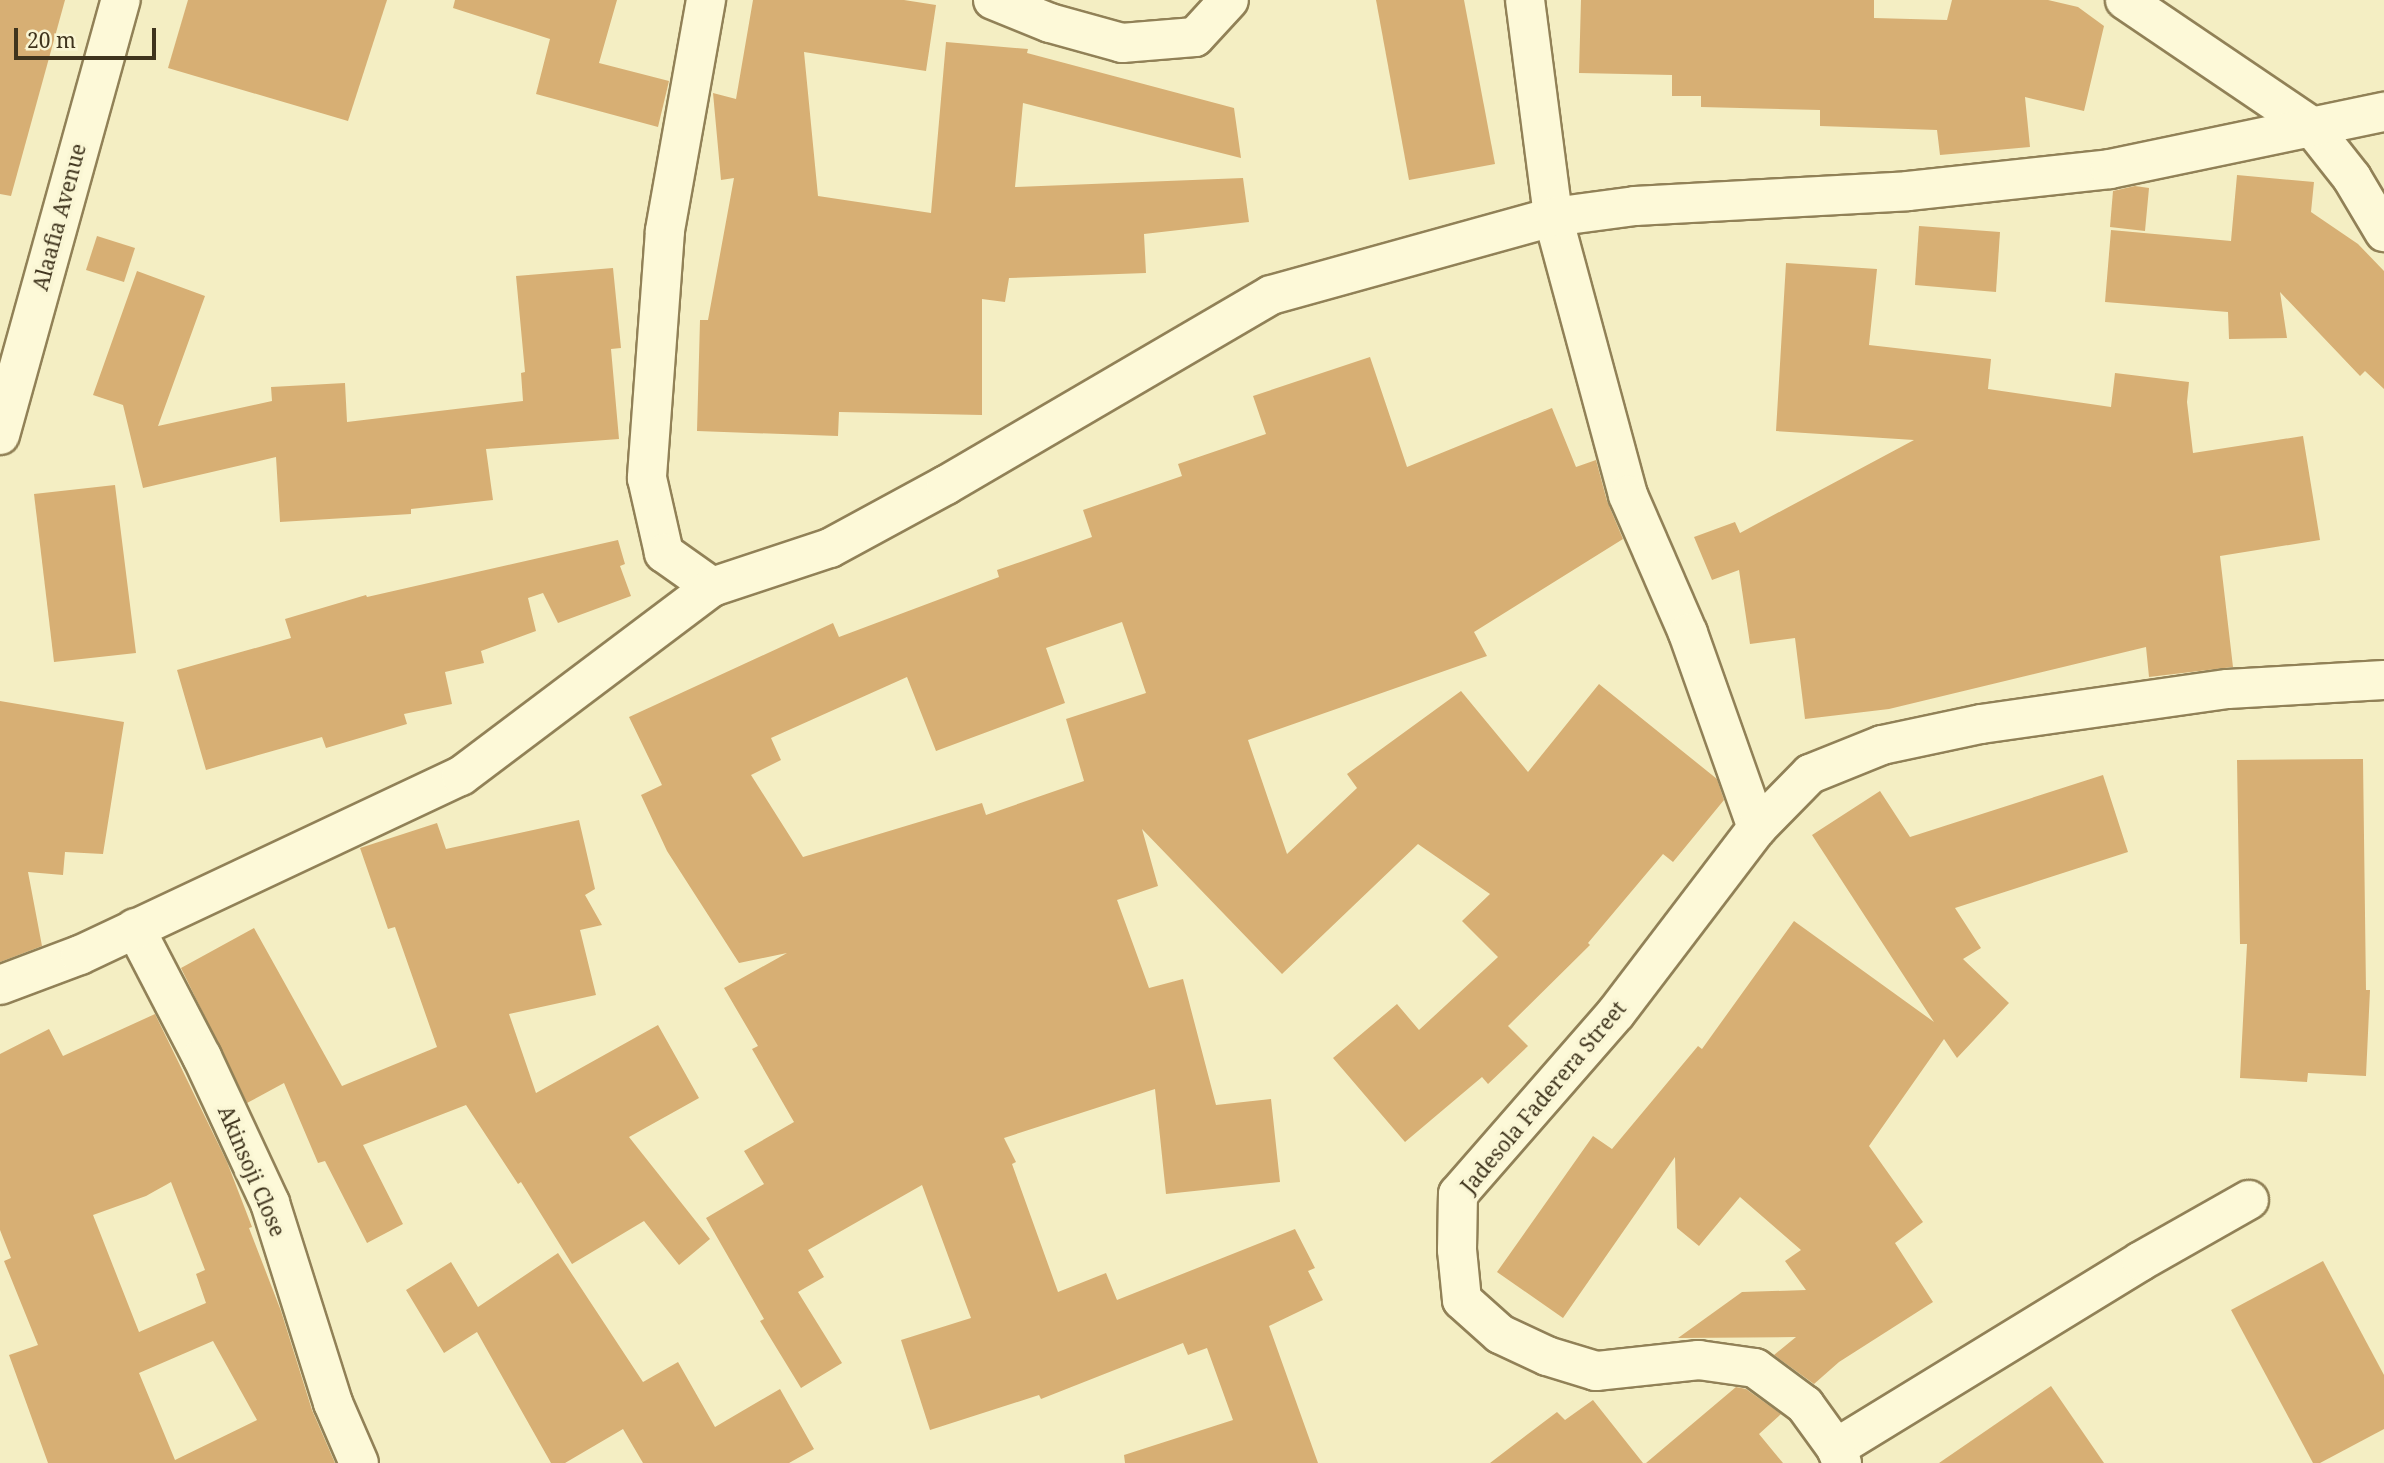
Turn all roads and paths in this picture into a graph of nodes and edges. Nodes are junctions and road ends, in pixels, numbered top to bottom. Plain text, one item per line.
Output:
1 (121, 0) edge
2 (706, 0) edge
3 (993, 0) edge
4 (1229, 0) edge
5 (1525, 0) edge
6 (2125, 0) edge
7 (2384, 112) edge
8 (2311, 126) junction
9 (1553, 217) junction
10 (2384, 232) edge
11 (0, 435) edge
12 (712, 587) junction
13 (2384, 680) edge
14 (1757, 828) junction
15 (135, 928) junction
16 (0, 985) edge
17 (2249, 1200) dead end
18 (1839, 1456) edge
19 (359, 1463) edge

1 - 11 street, Alaafia Avenue
2 - 12 street
3 - 4 street
5 - 9 street
6 - 8 street
7 - 8 street
8 - 9 street
8 - 10 street
9 - 12 street
9 - 14 street
12 - 15 street
13 - 14 street, Jadesola Faderera Street
14 - 18 street, Jadesola Faderera Street
15 - 16 street
15 - 19 street, Akinsoji Close
17 - 18 street

